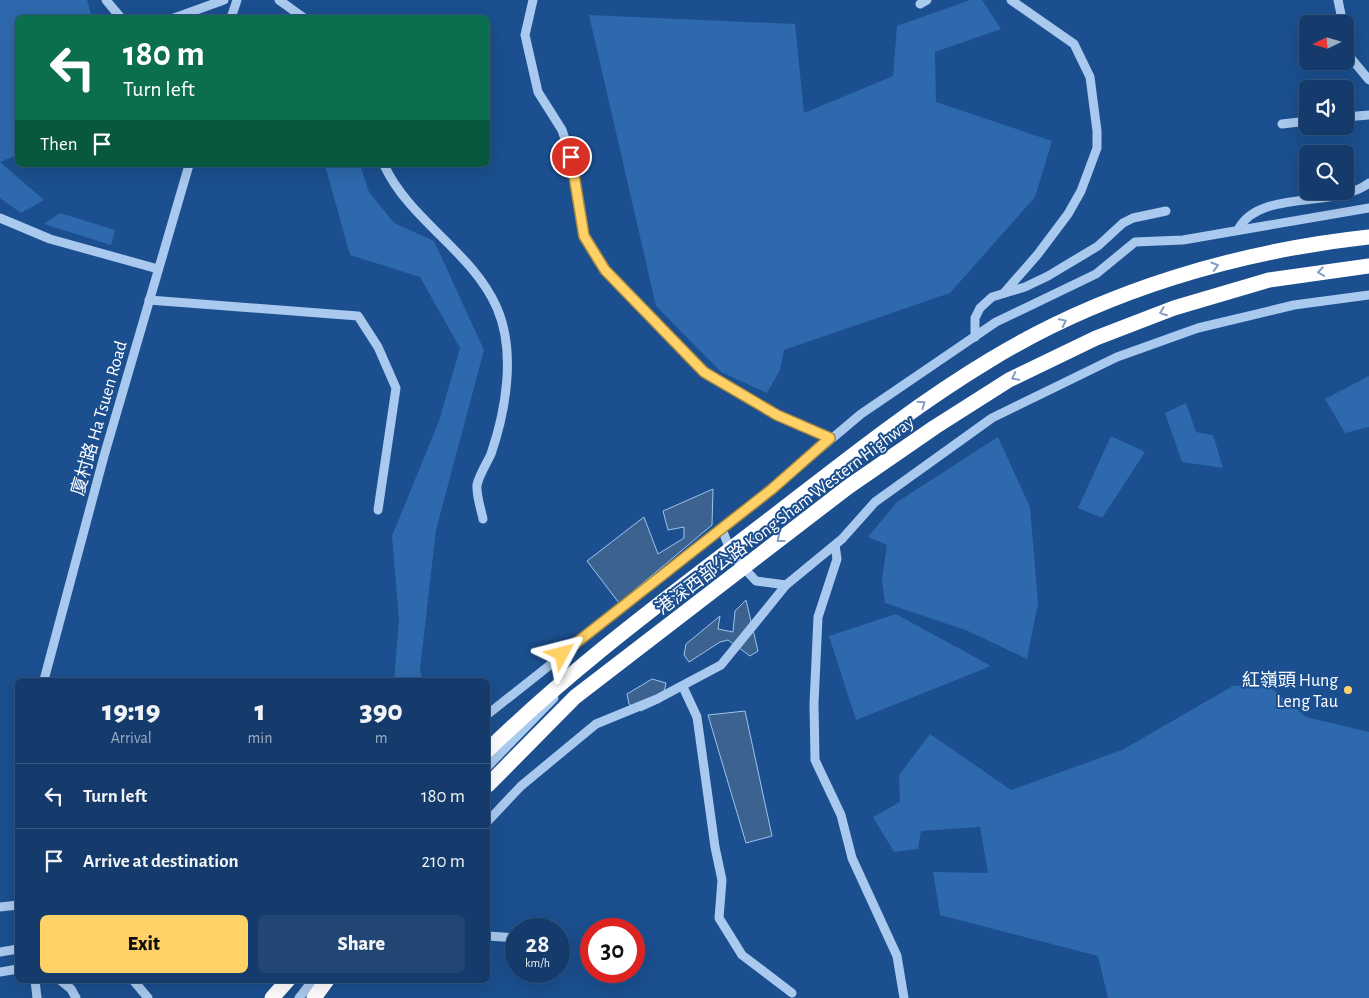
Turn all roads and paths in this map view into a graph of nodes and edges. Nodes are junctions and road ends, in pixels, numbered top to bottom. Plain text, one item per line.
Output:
1 (106, 0) edge
2 (224, 0) edge
3 (237, 0) edge
4 (278, 0) edge
5 (533, 0) edge
6 (1011, 0) edge
7 (1338, 0) edge
8 (118, 15) edge
9 (182, 15) edge
10 (233, 15) edge
11 (300, 15) edge
12 (1341, 15) edge
13 (1354, 62) edge
14 (1369, 80) edge
15 (1369, 115) edge
16 (1354, 116) edge
17 (1299, 122) edge
18 (1282, 124) dead end
19 (187, 167) edge
20 (385, 167) edge
21 (1369, 183) edge
22 (1369, 208) edge
23 (1166, 211) dead end
24 (0, 218) edge
25 (1239, 228) junction
26 (1369, 238) edge
27 (1369, 266) edge
28 (158, 268) junction
29 (1004, 293) junction
30 (1369, 295) edge
31 (149, 300) junction
32 (975, 337) junction
33 (830, 438) junction
34 (378, 510) dead end
35 (483, 519) dead end
36 (722, 529) junction
37 (835, 545) junction
38 (732, 554) junction
39 (786, 585) junction
40 (45, 678) edge
41 (683, 687) junction
42 (490, 712) edge
43 (490, 748) edge
44 (490, 764) edge
45 (490, 783) edge
46 (490, 819) edge
47 (15, 905) edge
48 (0, 907) edge
49 (490, 936) edge
50 (505, 937) edge
51 (15, 950) edge
52 (0, 952) edge
53 (15, 970) edge
54 (0, 972) edge
55 (35, 983) edge
56 (64, 983) edge
57 (136, 983) edge
58 (285, 983) edge
59 (291, 983) edge
60 (311, 983) edge
61 (325, 983) edge
62 (332, 983) edge
63 (792, 993) dead end
64 (37, 998) edge
65 (76, 998) edge
66 (148, 998) edge
67 (272, 998) edge
68 (280, 998) edge
69 (299, 998) edge
70 (314, 998) edge
71 (324, 998) edge
72 (904, 998) edge

1 - 8 street
2 - 9 street
3 - 10 street
4 - 11 street
5 - 33 street
6 - 29 street
7 - 12 street
13 - 14 street
15 - 16 street
17 - 18 street
19 - 28 street, 廈村路 Ha Tsuen Road
20 - 35 street
21 - 25 street
22 - 25 street
23 - 29 street
24 - 28 street
25 - 32 street
43 -> 26 highway, 港深西部公路 Kong Sham Western Highway, bridge
27 -> 45 highway, 港深西部公路 Kong Sham Western Highway, bridge
28 - 31 street, 廈村路 Ha Tsuen Road
29 - 32 street
30 - 37 street
31 - 34 street
31 - 40 street, 廈村路 Ha Tsuen Road
32 - 33 street
33 - 36 street
36 - 38 street
36 - 42 street
37 - 39 street
37 - 72 street
38 - 39 street
38 - 44 street
39 - 41 street
41 - 46 street
41 - 63 street
47 - 48 street
49 - 50 street
51 - 52 street
53 - 54 street
55 - 64 street
56 - 65 street
57 - 66 street
58 - 67 highway
59 - 68 highway
60 - 69 street
61 - 70 highway
62 - 71 highway

